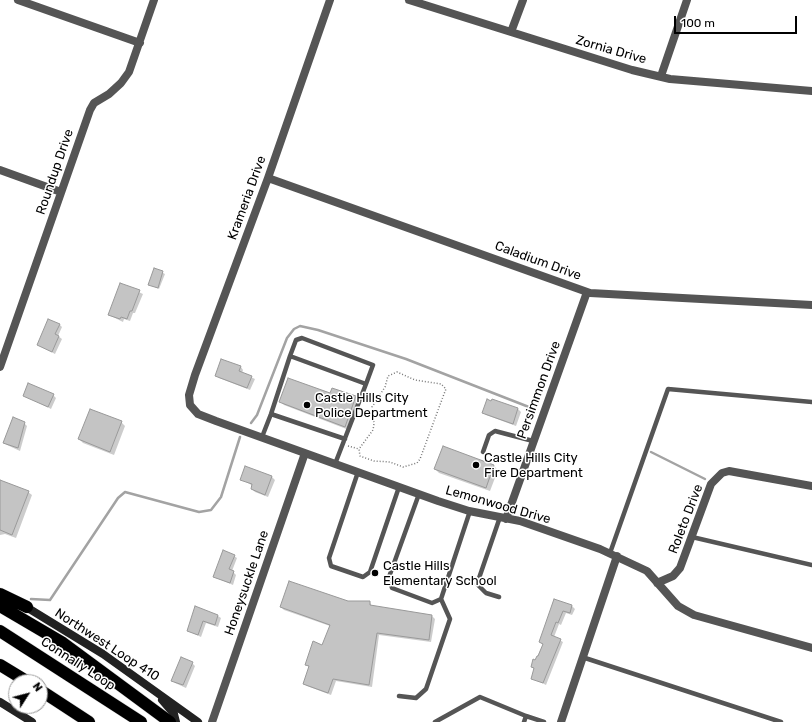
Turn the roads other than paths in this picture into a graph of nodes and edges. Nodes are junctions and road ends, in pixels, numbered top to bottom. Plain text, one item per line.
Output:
1 (18, 0) edge
2 (154, 0) edge
3 (330, 0) edge
4 (409, 0) edge
5 (523, 0) edge
6 (687, 0) edge
7 (511, 32) junction
8 (140, 43) junction
9 (661, 76) junction
10 (812, 91) edge
11 (0, 170) edge
12 (268, 178) junction
13 (61, 192) junction
14 (587, 292) junction
15 (812, 305) edge
16 (2, 354) edge
17 (290, 356) junction
18 (0, 367) edge
19 (366, 384) junction
20 (812, 402) edge
21 (190, 405) joint
22 (271, 414) junction
23 (262, 437) junction
24 (344, 442) junction
25 (533, 442) junction
26 (483, 452) dead end
27 (305, 453) junction
28 (335, 464) junction
29 (358, 472) junction
30 (399, 486) junction
31 (812, 486) edge
32 (419, 494) junction
33 (470, 511) junction
34 (503, 518) junction
35 (692, 537) junction
36 (614, 555) junction
37 (812, 565) edge
38 (657, 583) junction
39 (0, 593) edge
40 (499, 597) dead end
41 (441, 599) junction
42 (0, 606) edge
43 (27, 607) joint
44 (0, 631) edge
45 (812, 648) edge
46 (582, 657) junction
47 (0, 665) edge
48 (15, 674) edge
49 (154, 690) junction
50 (48, 695) edge
51 (398, 696) dead end
52 (0, 702) edge
53 (526, 716) junction
54 (32, 722) edge
55 (89, 722) edge
56 (141, 722) edge
57 (170, 722) edge
58 (176, 722) edge
59 (198, 722) edge
60 (212, 722) edge
61 (435, 722) edge
62 (524, 722) edge
63 (544, 722) edge
64 (561, 722) edge
65 (781, 722) edge

1 - 8 street
2 - 8 street, Roundup Drive
3 - 12 street, Krameria Drive
4 - 7 street, Zornia Drive
5 - 7 street
6 - 9 street
7 - 9 street, Zornia Drive
8 - 13 street, Roundup Drive
9 - 10 street, Zornia Drive
11 - 13 street
12 - 14 street, Caladium Drive
12 - 21 street, Krameria Drive
13 - 16 street, Roundup Drive
14 - 15 street, Caladium Drive
14 - 25 street, Persimmon Drive
16 - 18 street, Roundup Drive
17 - 19 lane
17 - 19 lane
17 - 22 lane
19 - 24 lane
20 - 36 lane
21 - 23 street, Lemonwood Drive
22 - 23 lane
22 - 24 lane
23 - 27 street, Lemonwood Drive
24 - 28 lane
25 - 26 lane
25 - 34 street, Persimmon Drive
27 - 28 street, Lemonwood Drive
27 - 60 street, Honeysuckle Lane
28 - 29 street, Lemonwood Drive
29 - 30 street, Lemonwood Drive
29 - 30 lane
30 - 32 street, Lemonwood Drive
31 - 35 street, Roleto Drive
32 - 33 street, Lemonwood Drive
32 - 41 lane
33 - 34 street, Lemonwood Drive
33 - 41 lane
34 - 36 street, Lemonwood Drive
34 - 40 lane
35 - 37 lane
35 - 38 street, Roleto Drive
36 - 38 street, Lemonwood Drive
36 - 46 street
38 - 45 street, Lemonwood Drive
39 - 43 highway
41 - 51 lane
42 - 57 highway
43 - 49 main road, Northwest Loop 410
44 - 56 highway, Connally Loop
46 - 64 street
46 - 65 lane
47 - 48 highway
49 - 58 main road
49 - 59 main road, Northwest Loop 410
50 - 55 highway
52 - 54 main road
53 - 61 lane
53 - 62 lane
53 - 63 lane

